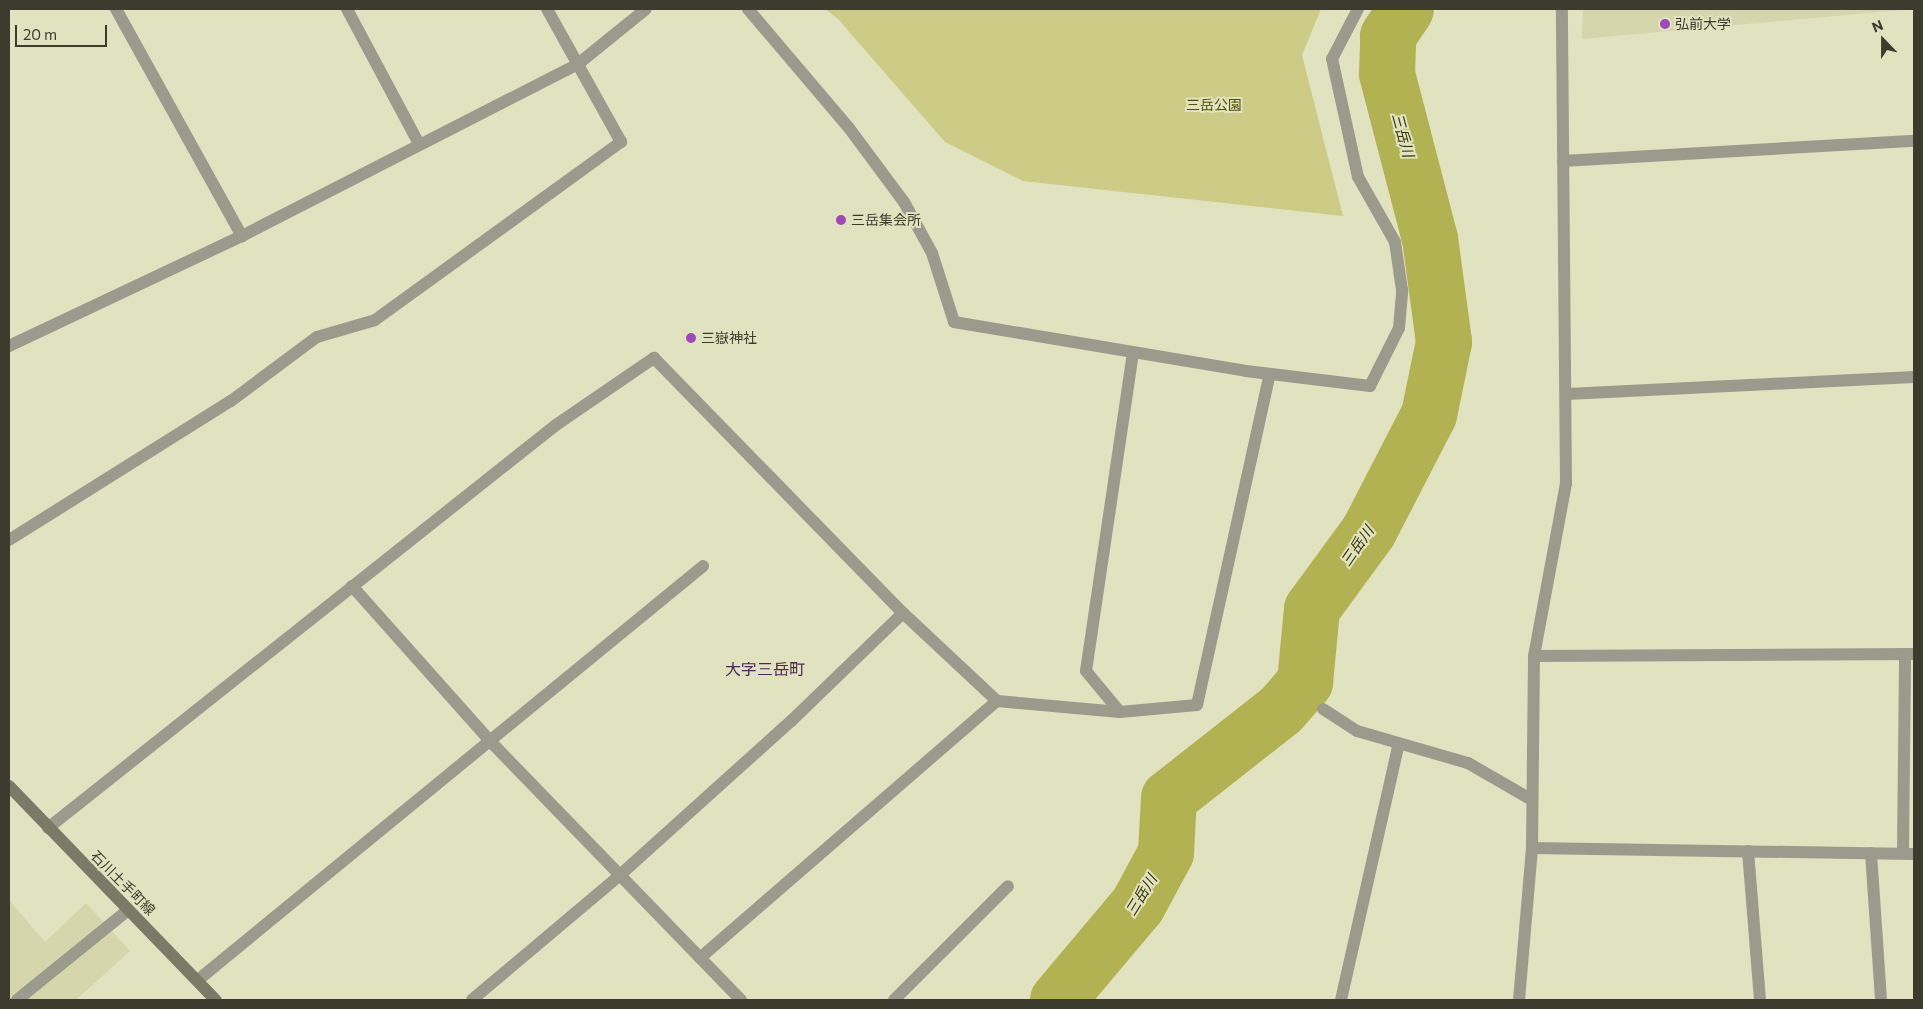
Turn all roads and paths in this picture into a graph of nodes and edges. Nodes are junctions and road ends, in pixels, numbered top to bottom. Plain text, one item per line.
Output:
1 (116, 9) edge
2 (347, 9) edge
3 (547, 9) edge
4 (646, 9) edge
5 (748, 9) edge
6 (1358, 9) edge
7 (1562, 9) edge
8 (578, 64) junction
9 (1914, 141) edge
10 (419, 144) junction
11 (1563, 161) junction
12 (242, 236) junction
13 (9, 346) edge
14 (1133, 352) junction
15 (1270, 374) junction
16 (1914, 377) edge
17 (1567, 394) junction
18 (9, 540) edge
19 (703, 566) dead end
20 (352, 586) junction
21 (904, 613) junction
22 (1909, 654) edge
23 (1534, 656) junction
24 (997, 701) junction
25 (1323, 708) dead end
26 (1120, 712) junction
27 (490, 740) junction
28 (1399, 743) junction
29 (9, 786) edge
30 (1532, 800) junction
31 (48, 828) junction
32 (1532, 848) junction
33 (1748, 851) junction
34 (1871, 853) junction
35 (1909, 854) edge
36 (619, 876) junction
37 (1008, 886) dead end
38 (128, 910) junction
39 (700, 958) junction
40 (198, 980) junction
41 (16, 1000) edge
42 (216, 1000) edge
43 (472, 1000) edge
44 (742, 1000) edge
45 (894, 1000) edge
46 (1340, 1000) edge
47 (1519, 1000) edge
48 (1760, 1000) edge
49 (1881, 1000) edge

1 - 12 street
2 - 10 street
3 - 8 street
4 - 8 street
5 - 14 street
6 - 15 street
7 - 11 street
8 - 10 street
8 - 18 street
9 - 11 street
10 - 12 street
11 - 17 street
12 - 13 street
14 - 15 street
14 - 26 street
15 - 26 street
16 - 17 street
17 - 23 street
19 - 27 street
20 - 21 street
20 - 27 street
20 - 31 street
21 - 24 street
21 - 36 street
22 - 23 street
22 - 35 street
23 - 30 street
24 - 26 street
24 - 39 street
25 - 28 street
27 - 36 street
27 - 40 street
28 - 30 street
28 - 46 street
29 - 31 main road, 石川土手町線
30 - 32 street
31 - 38 main road, 石川土手町線
32 - 33 street
32 - 47 street
33 - 34 street
33 - 48 street
34 - 35 street
34 - 49 street
36 - 39 street
36 - 43 street
37 - 45 street
38 - 40 main road, 石川土手町線
38 - 41 street
39 - 44 street
40 - 42 main road, 石川土手町線

